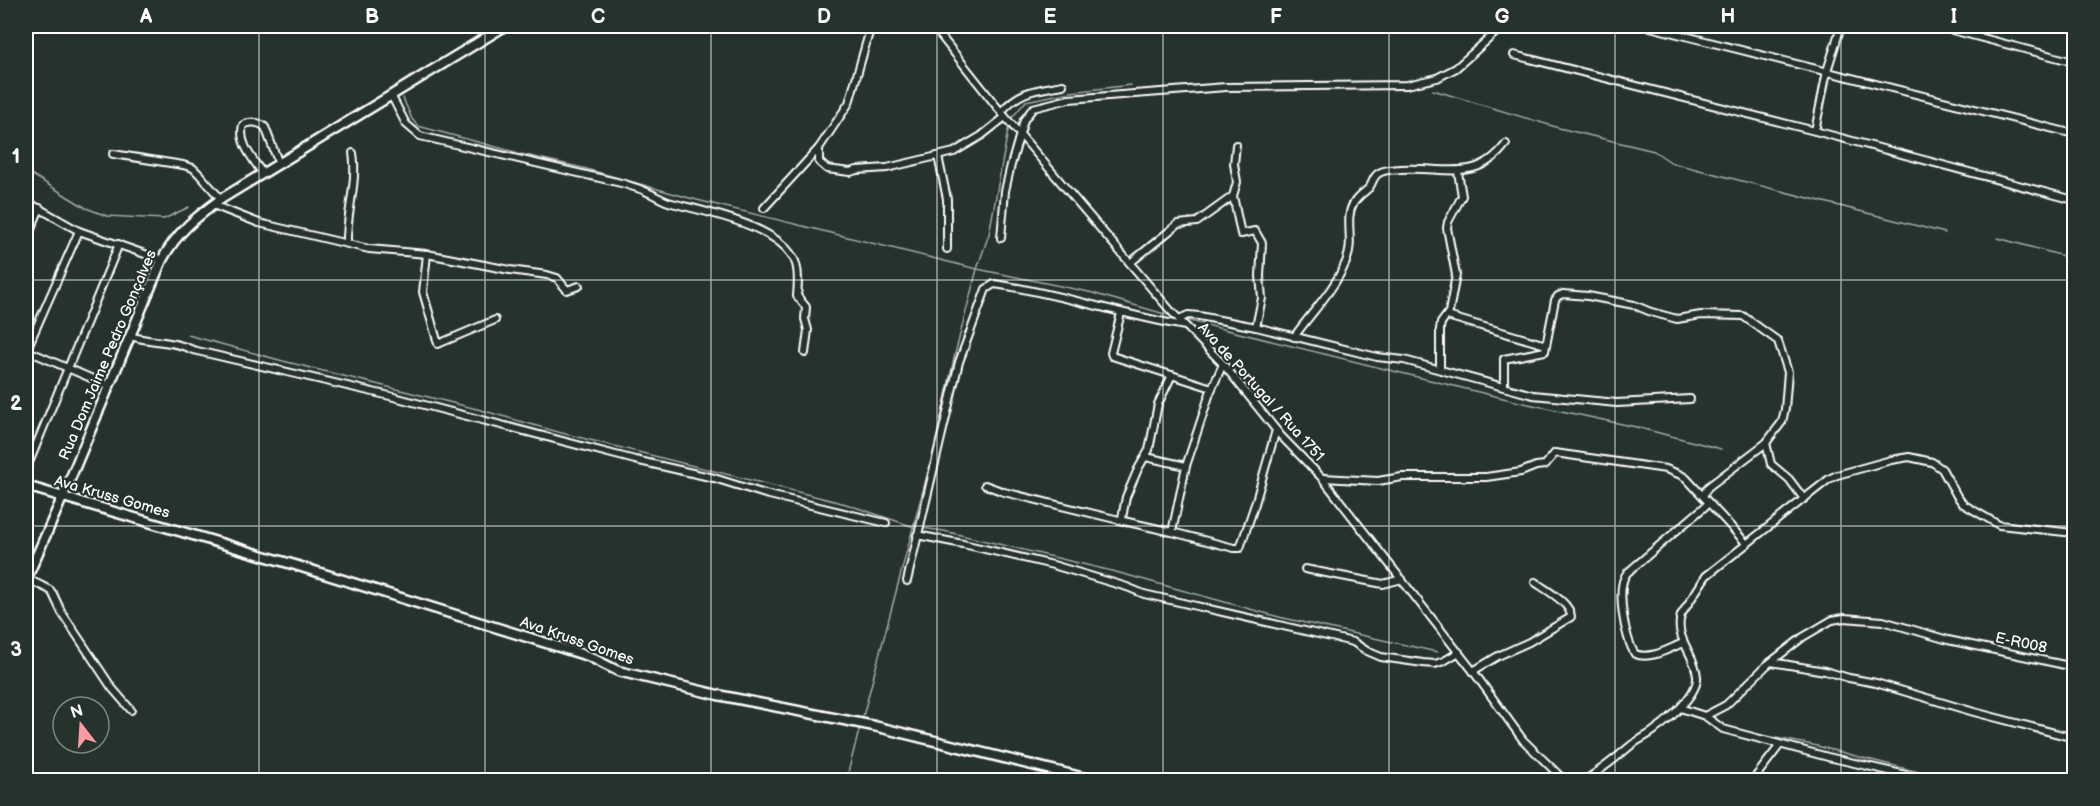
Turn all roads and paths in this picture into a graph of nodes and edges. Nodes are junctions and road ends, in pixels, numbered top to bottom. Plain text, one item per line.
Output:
1 (505, 26) edge
2 (872, 26) edge
3 (933, 26) edge
4 (1503, 26) edge
5 (1646, 26) edge
6 (1841, 26) edge
7 (1937, 26) edge
8 (1514, 54) dead end
9 (2074, 62) edge
10 (1827, 71) junction
11 (1063, 85) dead end
12 (391, 95) junction
13 (1003, 115) junction
14 (1815, 131) junction
15 (2074, 134) edge
16 (1020, 135) junction
17 (1506, 144) dead end
18 (1236, 145) dead end
19 (819, 148) junction
20 (353, 153) dead end
21 (113, 154) dead end
22 (938, 156) junction
23 (279, 164) junction
24 (1458, 172) junction
25 (262, 174) junction
26 (1233, 196) junction
27 (221, 200) junction
28 (2074, 200) edge
29 (26, 201) edge
30 (213, 206) junction
31 (40, 208) junction
32 (764, 208) dead end
33 (79, 231) junction
34 (1000, 238) dead end
35 (26, 241) edge
36 (347, 243) junction
37 (119, 244) junction
38 (947, 249) dead end
39 (427, 254) junction
40 (162, 260) junction
41 (1130, 263) junction
42 (579, 286) dead end
43 (1121, 313) junction
44 (1447, 316) junction
45 (1179, 319) junction
46 (495, 320) dead end
47 (1185, 326) junction
48 (1256, 327) junction
49 (130, 336) junction
50 (1294, 337) junction
51 (1546, 345) junction
52 (26, 350) edge
53 (805, 353) dead end
54 (1223, 364) junction
55 (67, 366) junction
56 (1440, 369) junction
57 (1172, 375) junction
58 (109, 386) junction
59 (1504, 387) junction
60 (1212, 388) junction
61 (1690, 399) dead end
62 (1276, 430) junction
63 (1766, 443) junction
64 (1146, 457) junction
65 (1186, 466) junction
66 (26, 470) edge
67 (1322, 478) junction
68 (985, 485) dead end
69 (26, 486) edge
70 (1708, 487) junction
71 (1696, 490) junction
72 (63, 496) junction
73 (1703, 496) junction
74 (1804, 499) junction
75 (1709, 503) junction
76 (1119, 520) junction
77 (886, 523) dead end
78 (1172, 532) junction
79 (2074, 533) edge
80 (917, 535) junction
81 (1746, 543) junction
82 (1305, 569) dead end
83 (26, 579) edge
84 (1402, 579) junction
85 (907, 581) dead end
86 (1535, 582) dead end
87 (1683, 643) junction
88 (1459, 652) junction
89 (1771, 662) junction
90 (2074, 667) edge
91 (1473, 671) junction
92 (1680, 708) junction
93 (131, 710) dead end
94 (1705, 716) junction
95 (2074, 738) edge
96 (1780, 744) junction
97 (26, 773) edge
98 (28, 780) edge
99 (1093, 780) edge
100 (1564, 780) edge
101 (1585, 780) edge
102 (1753, 780) edge
103 (1928, 780) edge

1 - 12 street, Rua Dom Jaime Pedro Gonçalves
2 - 19 street
3 - 13 street, Ava de Portugal / Rua 1751
4 - 16 street
5 - 10 street
6 - 10 street
7 - 9 street
8 - 14 street
10 - 14 street
10 - 15 street
11 - 13 street
12 - 23 street, Rua Dom Jaime Pedro Gonçalves
12 - 53 street
13 - 16 street, Ava de Portugal / Rua 1751
13 - 22 street
14 - 28 street
16 - 34 street
16 - 41 street, Ava de Portugal / Rua 1751
17 - 24 street
18 - 26 street
19 - 22 street
19 - 32 street
20 - 36 street
21 - 27 street
22 - 38 street
23 - 25 street, Rua Dom Jaime Pedro Gonçalves
23 - 25 street
24 - 44 street
24 - 50 street
25 - 27 street, Rua Dom Jaime Pedro Gonçalves
26 - 41 street
26 - 48 street
27 - 30 street, Rua Dom Jaime Pedro Gonçalves
29 - 31 street
30 - 36 street
30 - 40 street, Rua Dom Jaime Pedro Gonçalves
31 - 33 street
31 - 35 street
33 - 37 street
33 - 52 street
36 - 39 street
37 - 40 street
37 - 55 street
39 - 42 street
39 - 46 street
40 - 49 street, Rua Dom Jaime Pedro Gonçalves
41 - 45 street, Ava de Portugal / Rua 1751
43 - 47 street
43 - 57 street
43 - 80 street
44 - 51 street
44 - 56 street
45 - 47 street, Ava de Portugal / Rua 1751
45 - 48 street
47 - 54 street, Ava de Portugal / Rua 1751
48 - 50 street
49 - 58 street, Rua Dom Jaime Pedro Gonçalves
49 - 77 street
50 - 56 street
51 - 59 street
51 - 63 street
52 - 55 street
54 - 60 street
54 - 62 street, Ava de Portugal / Rua 1751
55 - 58 street
55 - 66 street
56 - 59 street
57 - 60 street
57 - 64 street
58 - 72 street, Rua Dom Jaime Pedro Gonçalves
59 - 61 street
60 - 65 street
62 - 67 street, Ava de Portugal / Rua 1751
62 - 78 street
63 - 70 street
63 - 74 street
64 - 65 street
64 - 76 street
65 - 78 street
67 - 71 street
67 - 84 street, Ava de Portugal / Rua 1751
68 - 76 street
69 - 72 street, Ava Kruss Gomes
70 - 71 street
70 - 73 street
71 - 73 street
72 - 83 street, Rua Dom Jaime Pedro Gonçalves
72 - 99 street, Ava Kruss Gomes
73 - 75 street
74 - 79 street
74 - 81 street
75 - 81 street
75 - 87 street
76 - 78 street
80 - 85 street
80 - 88 street
81 - 87 street
82 - 84 street
83 - 93 street
84 - 88 street, Ava de Portugal / Rua 1751
86 - 91 street
87 - 92 street
88 - 91 street, Ava de Portugal / Rua 1751
89 - 90 street, E-R008
89 - 94 street, E-R008
89 - 95 street
91 - 100 street, Ava de Portugal / Rua 1751
92 - 94 street
92 - 101 street
94 - 96 street
96 - 102 street
96 - 103 street
97 - 98 street

